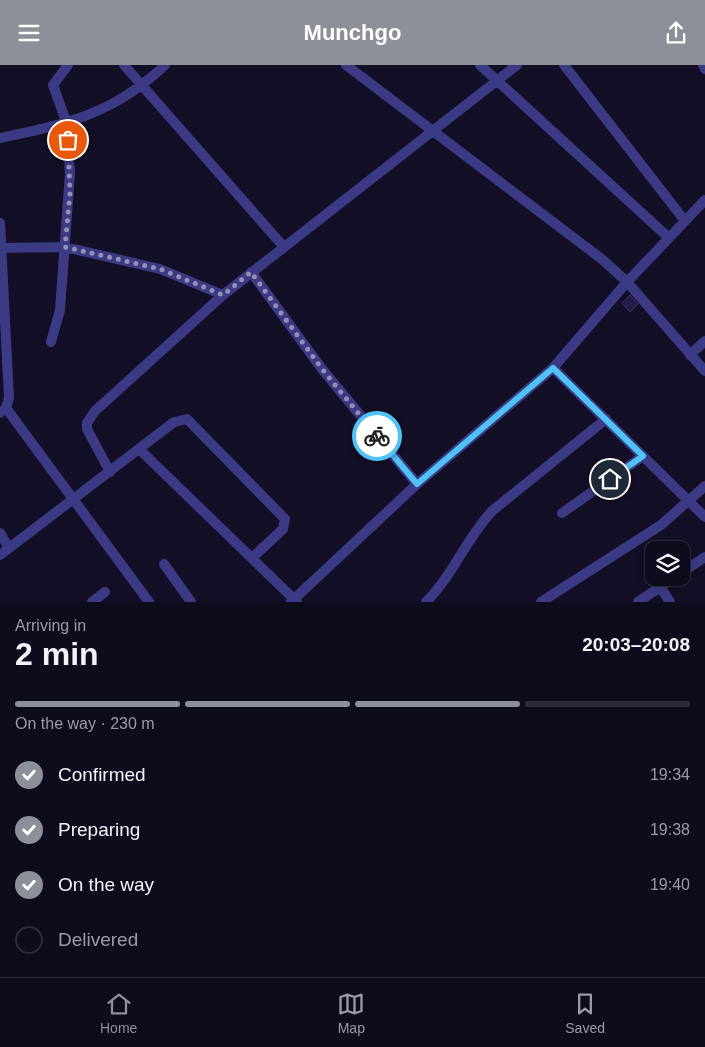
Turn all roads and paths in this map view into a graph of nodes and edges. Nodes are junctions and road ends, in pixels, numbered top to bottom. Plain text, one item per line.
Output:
1 (68, 65) edge
2 (124, 65) edge
3 (165, 65) edge
4 (346, 65) edge
5 (480, 65) edge
6 (517, 65) edge
7 (564, 65) edge
8 (703, 65) edge
9 (705, 69) edge
10 (497, 80) junction
11 (143, 84) junction
12 (67, 124) junction
13 (434, 130) junction
14 (0, 139) edge
15 (705, 200) edge
16 (685, 221) junction
17 (0, 223) edge
18 (669, 238) junction
19 (283, 246) junction
20 (1, 247) edge
21 (65, 247) junction
22 (251, 272) junction
23 (627, 282) junction
24 (223, 295) junction
25 (2, 314) edge
26 (705, 341) edge
27 (51, 342) dead end
28 (690, 355) junction
29 (553, 368) junction
30 (705, 371) edge
31 (3, 410) edge
32 (606, 419) junction
33 (139, 449) junction
34 (643, 456) junction
35 (110, 472) junction
36 (417, 484) junction
37 (705, 486) edge
38 (74, 498) junction
39 (688, 501) junction
40 (562, 513) dead end
41 (705, 517) edge
42 (0, 533) edge
43 (9, 548) junction
44 (0, 555) edge
45 (252, 557) junction
46 (705, 557) edge
47 (164, 565) dead end
48 (690, 567) edge
49 (664, 586) edge
50 (661, 588) junction
51 (105, 592) dead end
52 (294, 601) edge
53 (92, 602) edge
54 (149, 602) edge
55 (191, 602) edge
56 (426, 602) edge
57 (541, 602) edge
58 (638, 602) edge
59 (670, 602) edge

1 - 12 street
2 - 11 street
3 - 11 street
4 - 13 street
5 - 10 street
6 - 10 street
7 - 16 street
8 - 9 street
10 - 13 street
10 - 18 street
11 - 12 street
11 - 19 street
12 - 14 street
12 - 21 street
13 - 19 street
13 - 23 street
15 - 16 street
16 - 18 street
17 - 20 street
18 - 23 street
19 - 22 street
20 - 21 street
20 - 25 street
21 - 24 street
21 - 27 street
22 - 24 street
22 - 36 street
23 - 28 street
23 - 29 street
24 - 35 street
25 - 31 street
26 - 28 street
28 - 30 street
29 - 32 street
29 - 36 street
31 - 38 street
32 - 34 street
32 - 56 street
33 - 35 street
33 - 45 street
33 - 45 street
34 - 39 street
34 - 40 street
35 - 38 street
36 - 52 street
37 - 39 street
38 - 43 street
38 - 54 street
39 - 41 street
39 - 57 street
42 - 43 street
43 - 44 street
45 - 52 street
46 - 48 street
47 - 55 street
49 - 50 street
50 - 58 street
50 - 59 street
51 - 53 street

